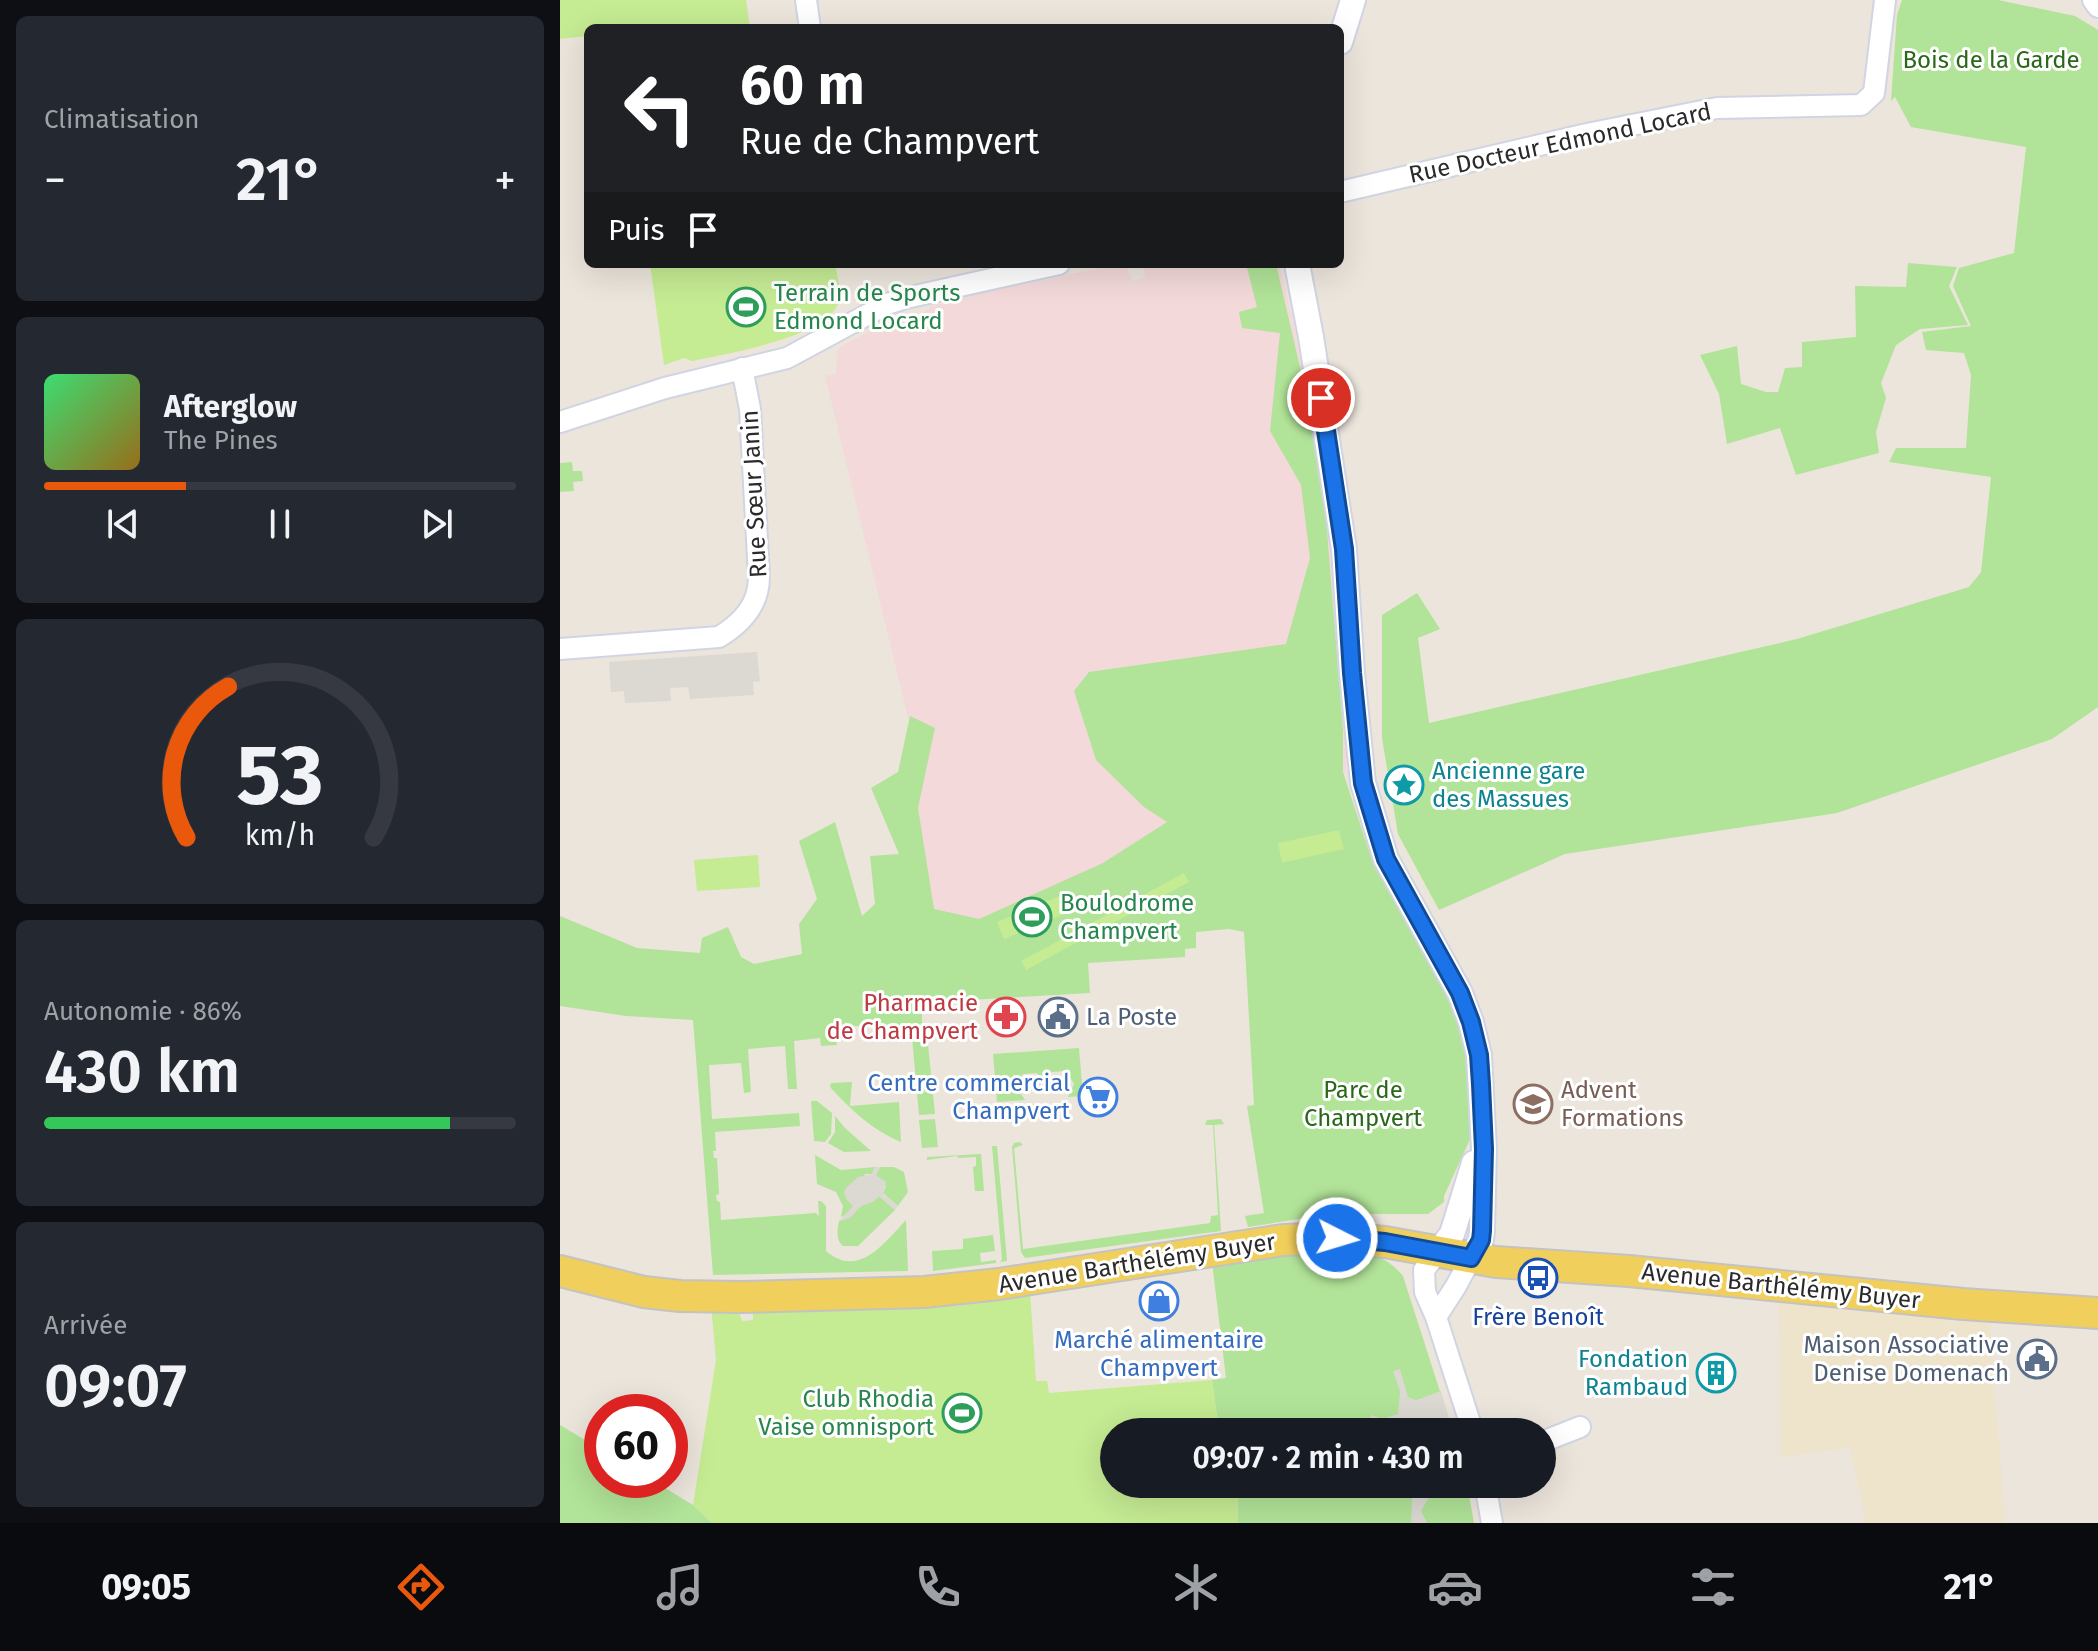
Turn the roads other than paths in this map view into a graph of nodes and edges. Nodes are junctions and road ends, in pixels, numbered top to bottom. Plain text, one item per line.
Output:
1 (806, 0) edge
2 (1353, 0) edge
3 (1885, 0) edge
4 (2093, 0) edge
5 (2098, 7) edge
6 (809, 24) edge
7 (1344, 29) edge
8 (1344, 191) edge
9 (1041, 268) edge
10 (1298, 268) edge
11 (742, 368) junction
12 (560, 422) edge
13 (560, 649) edge
14 (1483, 1134) junction
15 (1438, 1252) junction
16 (1471, 1258) junction
17 (560, 1271) edge
18 (2098, 1313) edge
19 (1436, 1317) junction
20 (1468, 1418) edge
21 (1580, 1427) dead end
22 (1556, 1436) edge
23 (1488, 1498) edge
24 (1492, 1523) edge

1 - 6 street
2 - 7 street
3 - 8 street, Rue Docteur Edmond Locard
4 - 5 street
9 - 11 street
10 - 14 street
11 - 12 street
11 - 13 street, Rue Sœur Janin
14 - 15 street
14 - 16 street
15 - 16 main road, Avenue Barthélémy Buyer
15 - 17 main road, Avenue Barthélémy Buyer
15 - 19 street
16 - 18 main road, Avenue Barthélémy Buyer
16 - 19 street
19 - 20 street
21 - 22 street
23 - 24 street

